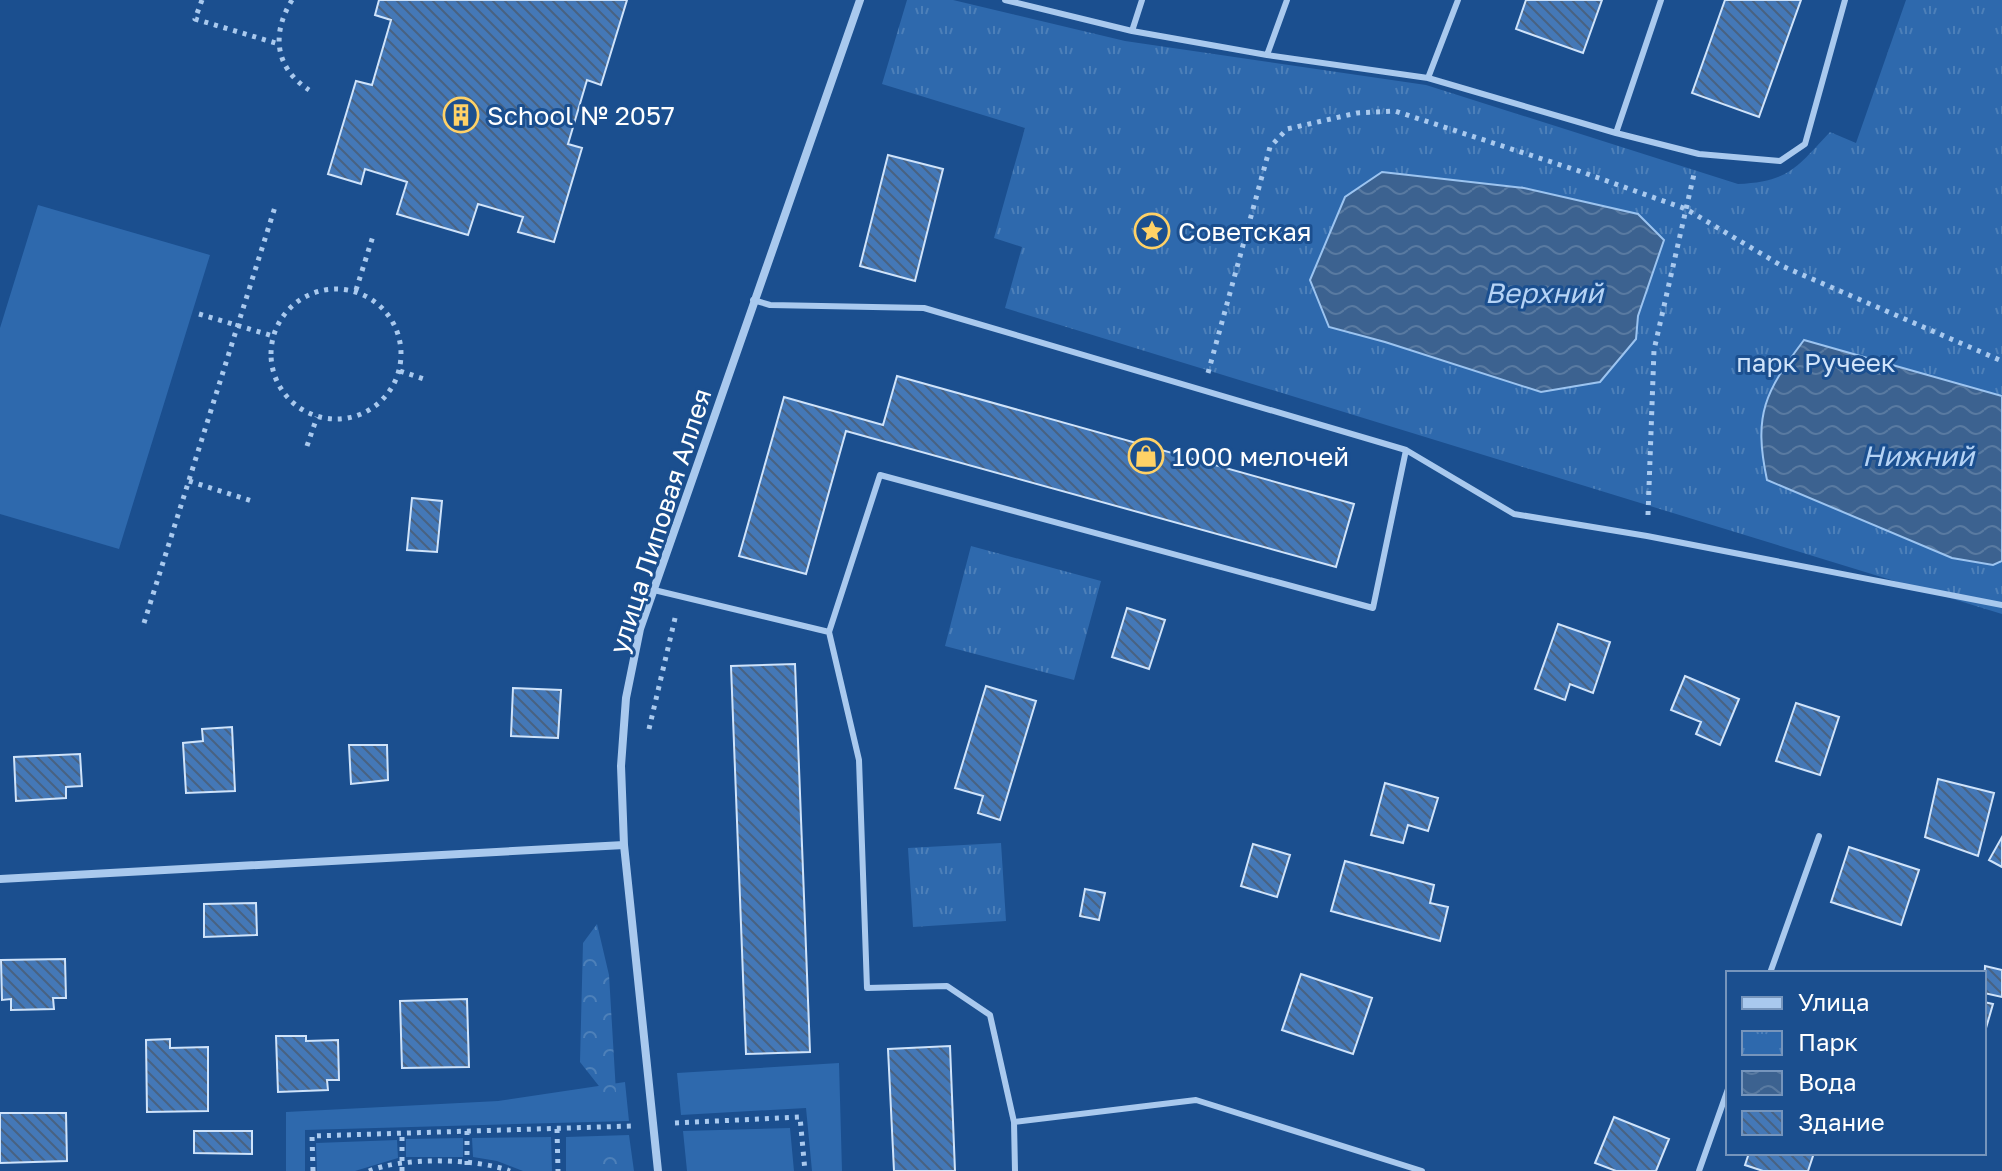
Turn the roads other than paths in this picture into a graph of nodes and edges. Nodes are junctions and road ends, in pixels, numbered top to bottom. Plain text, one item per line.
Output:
1 (860, 0) edge
2 (1005, 0) edge
3 (1142, 0) edge
4 (1287, 0) edge
5 (1458, 0) edge
6 (1661, 0) edge
7 (1845, 0) edge
8 (1132, 31) junction
9 (1267, 55) junction
10 (1428, 78) junction
11 (1616, 133) junction
12 (753, 300) junction
13 (1406, 450) junction
14 (654, 590) junction
15 (2002, 605) edge
16 (829, 632) junction
17 (1819, 836) dead end
18 (624, 845) junction
19 (0, 879) edge
20 (1771, 971) edge
21 (1726, 1095) edge
22 (1014, 1122) junction
23 (658, 1171) edge
24 (1015, 1171) edge
25 (1422, 1171) edge
26 (1699, 1171) edge

1 - 12 street, улица Липовая Аллея
2 - 8 lane
3 - 8 lane
4 - 9 lane
5 - 10 lane
6 - 11 lane
7 - 11 lane
8 - 9 lane
9 - 10 lane
10 - 11 lane
12 - 13 lane
12 - 14 street, улица Липовая Аллея
13 - 15 lane
13 - 16 lane
14 - 16 lane
14 - 18 street, улица Липовая Аллея
16 - 22 lane
17 - 20 lane
18 - 19 street
18 - 23 street, улица Липовая Аллея
21 - 26 lane
22 - 24 lane
22 - 25 lane

